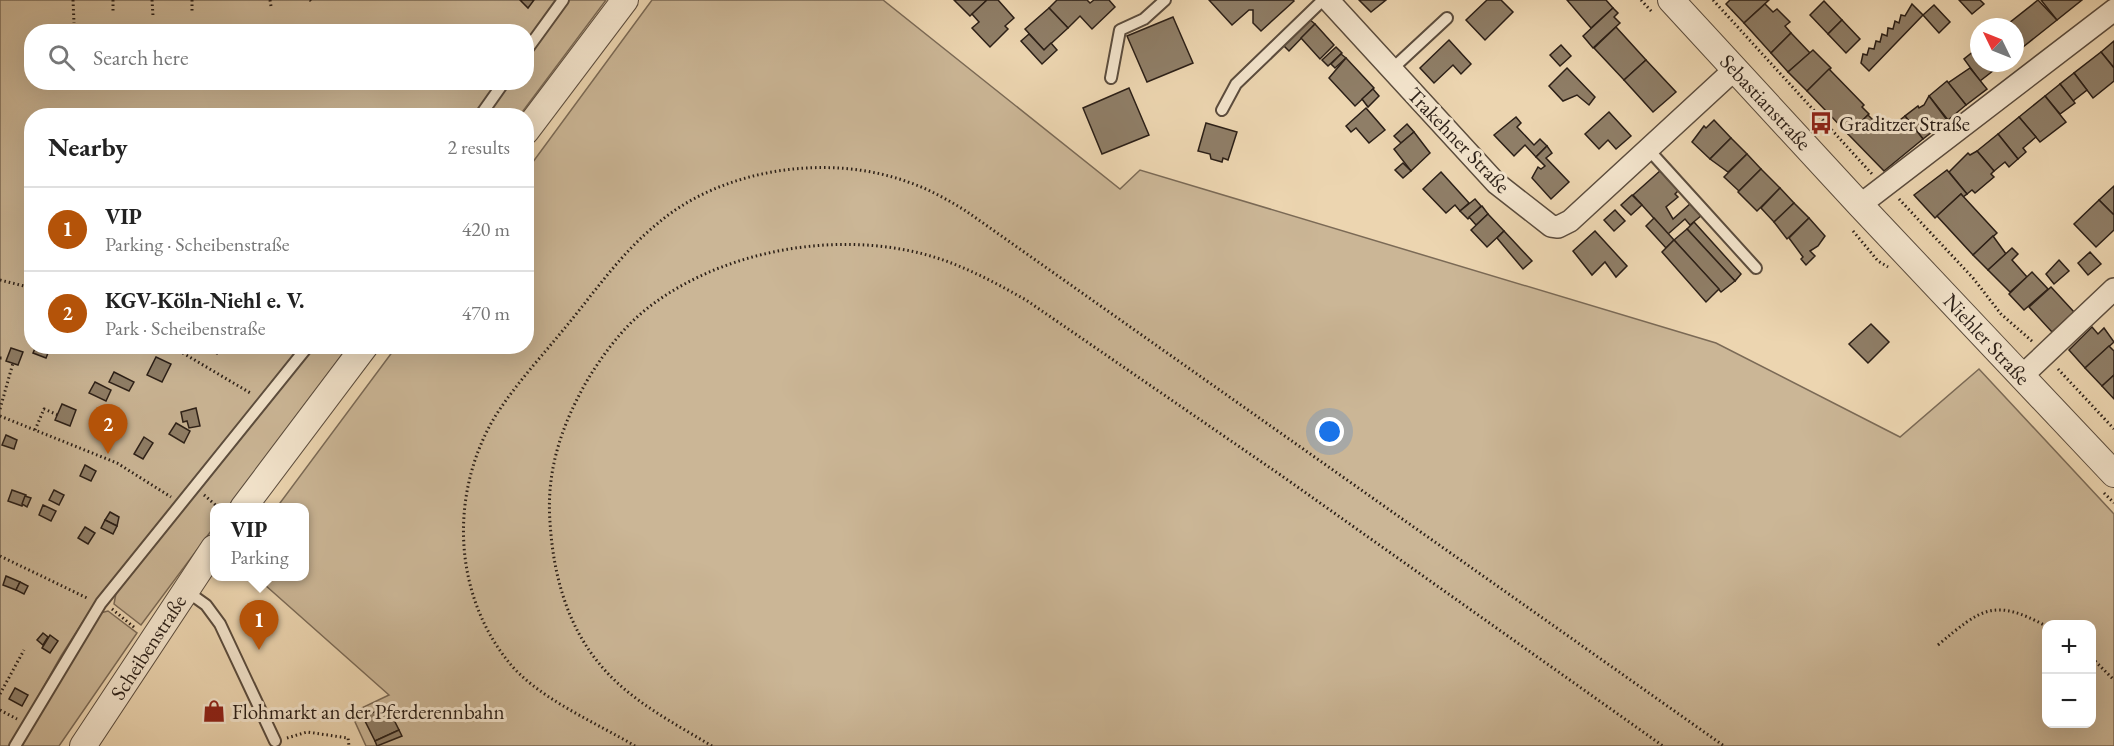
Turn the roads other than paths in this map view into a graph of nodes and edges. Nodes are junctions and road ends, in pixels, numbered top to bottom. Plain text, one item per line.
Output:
1 (563, 0) edge
2 (626, 0) edge
3 (1165, 0) edge
4 (1323, 0) edge
5 (1328, 0) edge
6 (1671, 0) edge
7 (2114, 10) edge
8 (1447, 18) dead end
9 (534, 40) edge
10 (1392, 69) junction
11 (1735, 69) junction
12 (1111, 78) dead end
13 (498, 90) edge
14 (486, 108) edge
15 (1222, 110) dead end
16 (534, 121) edge
17 (1648, 149) junction
18 (1860, 205) junction
19 (1756, 268) dead end
20 (2114, 289) edge
21 (302, 354) edge
22 (359, 354) edge
23 (2022, 376) junction
24 (2114, 474) edge
25 (246, 503) edge
26 (210, 555) edge
27 (185, 590) junction
28 (275, 741) road end
29 (15, 746) edge
30 (83, 746) edge

1 - 9 lane
2 - 16 street
3 - 12 lane
4 - 15 lane
5 - 10 street, Trakehner Straße
6 - 11 street, Sebastianstraße
7 - 18 street
8 - 10 lane
10 - 17 street, Trakehner Straße
11 - 17 street, Trakehner Straße
11 - 18 street, Sebastianstraße
13 - 14 lane
17 - 19 lane
18 - 23 street, Niehler Straße
20 - 23 street
21 - 29 lane
22 - 25 street
23 - 24 street, Niehler Straße
26 - 27 street, Scheibenstraße
27 - 28 lane
27 - 30 street, Scheibenstraße

